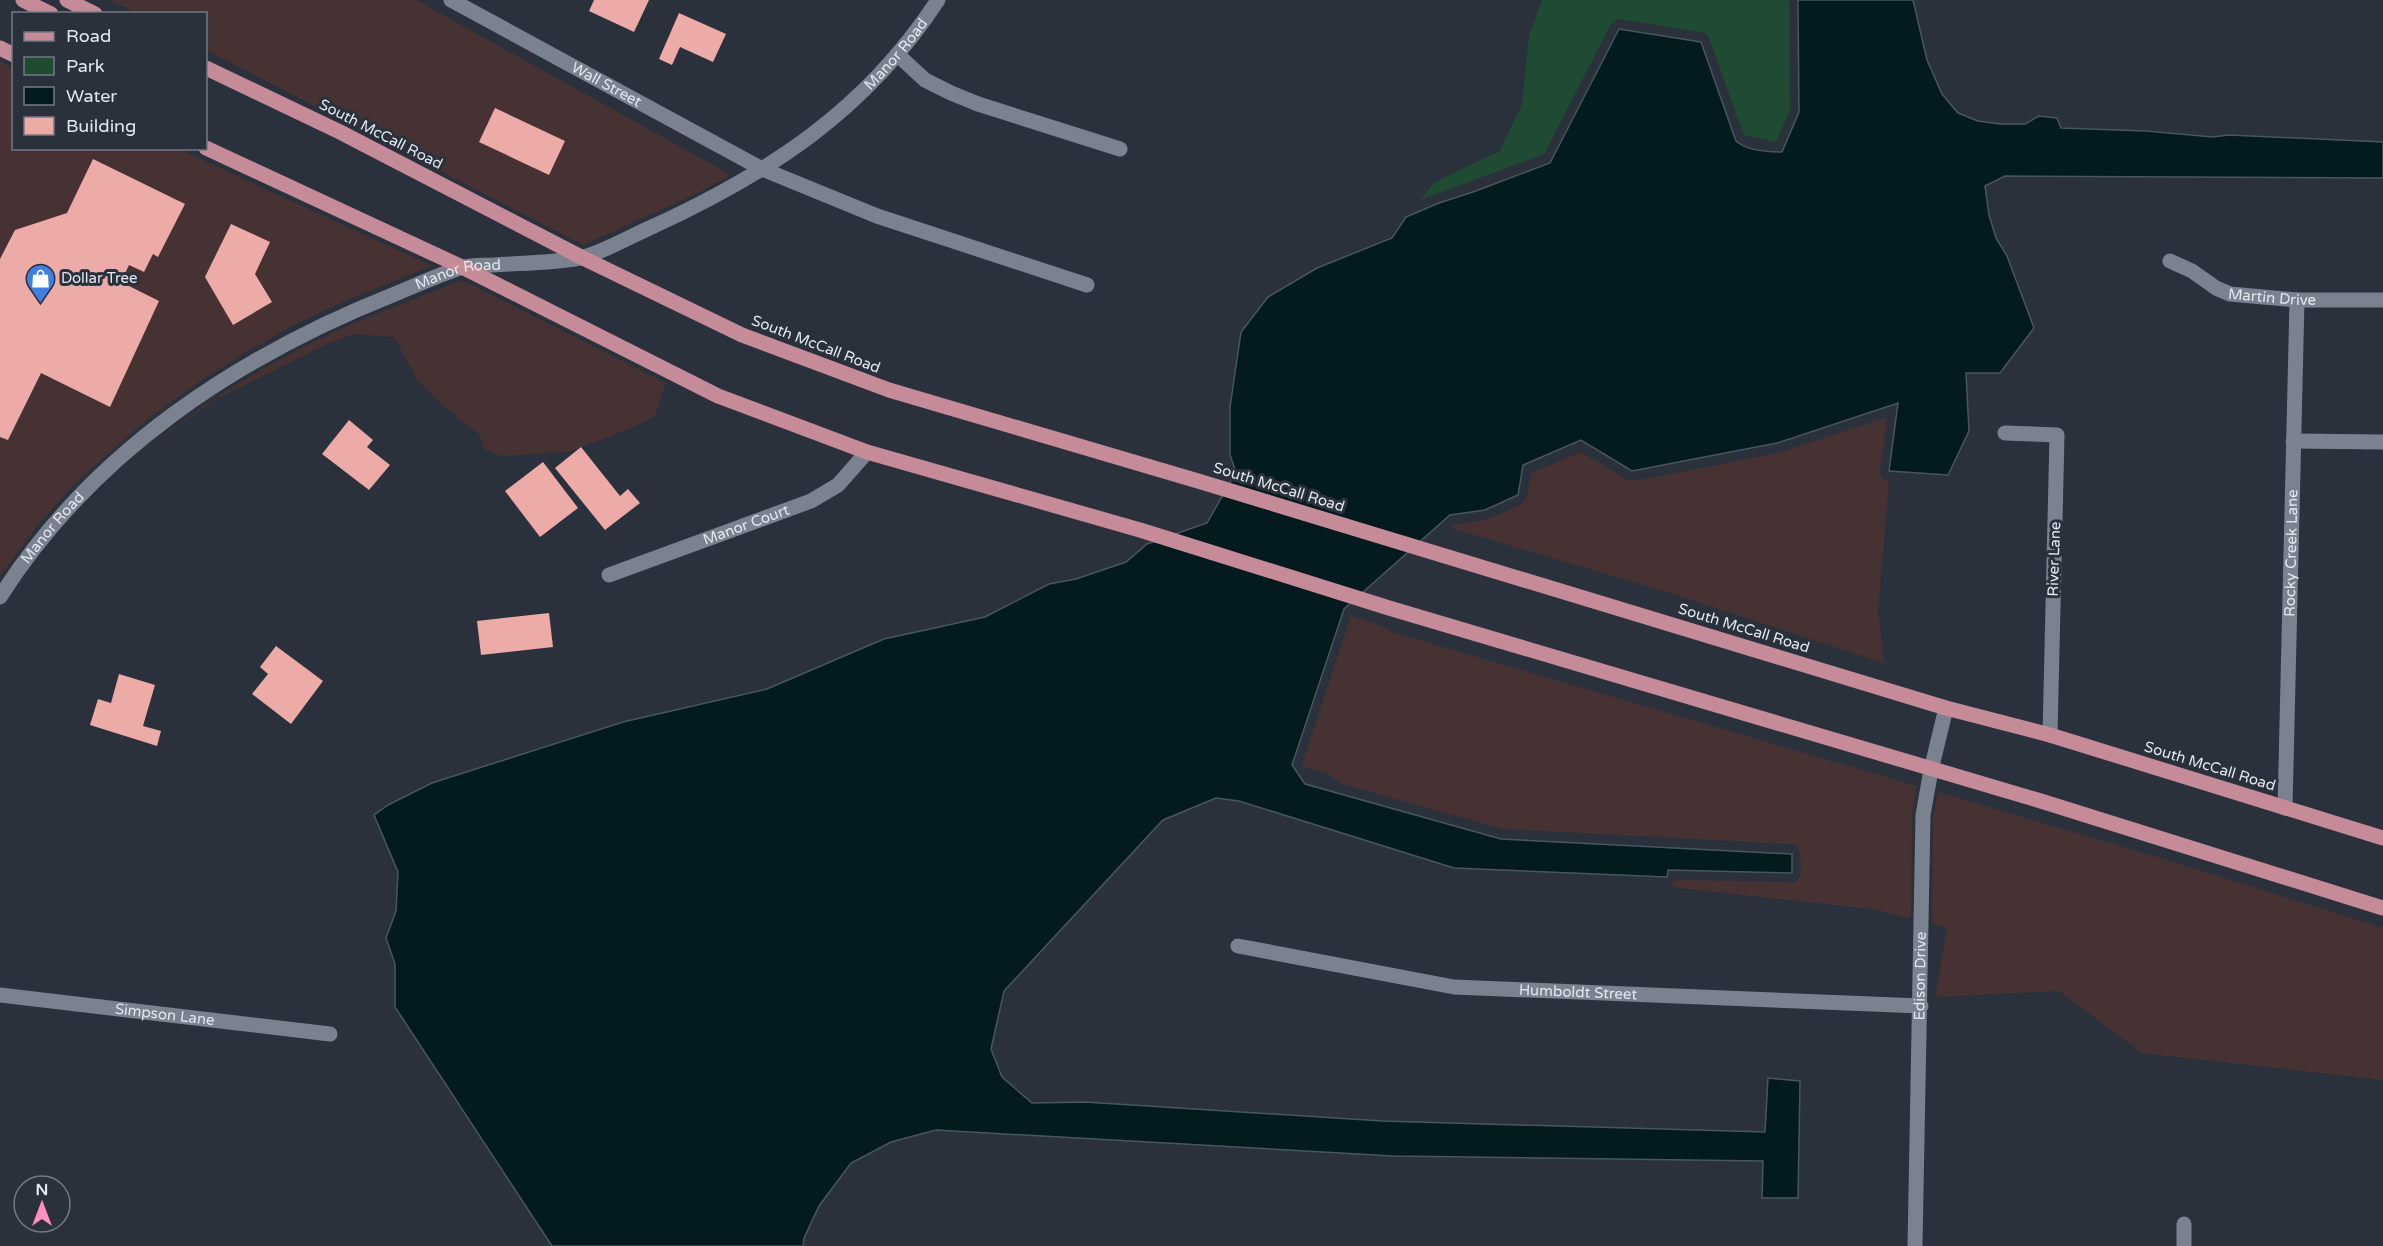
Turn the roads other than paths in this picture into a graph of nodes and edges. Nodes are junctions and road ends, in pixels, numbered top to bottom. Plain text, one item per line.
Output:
1 (23, 0) edge
2 (66, 0) edge
3 (451, 0) edge
4 (938, 0) edge
5 (47, 12) edge
6 (91, 12) edge
7 (898, 55) junction
8 (207, 68) edge
9 (207, 148) edge
10 (1120, 149) dead end
11 (762, 169) junction
12 (583, 258) junction
13 (2170, 261) dead end
14 (462, 267) junction
15 (1087, 285) dead end
16 (2297, 300) junction
17 (2383, 300) edge
18 (2005, 433) dead end
19 (2293, 441) junction
20 (2383, 442) edge
21 (867, 452) junction
22 (609, 575) dead end
23 (0, 597) edge
24 (1946, 708) junction
25 (2050, 735) junction
26 (1931, 770) junction
27 (2285, 808) junction
28 (2383, 838) edge
29 (2383, 908) edge
30 (1238, 946) dead end
31 (0, 995) edge
32 (1921, 1006) junction
33 (330, 1034) dead end
34 (2184, 1224) dead end
35 (1915, 1246) edge
36 (2184, 1246) edge

1 - 5 main road
2 - 6 main road
3 - 11 street, Wall Street
4 - 7 street, Manor Road
7 - 10 street
7 - 11 street, Manor Road
8 - 12 main road, South McCall Road
9 - 14 main road
11 - 12 street, Manor Road
11 - 15 street, Wall Street
12 - 14 street, Manor Road
12 - 24 main road, South McCall Road
13 - 16 street, Martin Drive
14 - 21 main road
14 - 23 street, Manor Road
16 - 17 street, Martin Drive
16 - 19 street, Rocky Creek Lane
18 - 25 street, River Lane
19 - 20 street
19 - 27 street, Rocky Creek Lane
21 - 22 street, Manor Court
21 - 26 main road
24 - 25 main road, South McCall Road
24 - 26 street, Edison Drive
25 - 27 main road, South McCall Road
26 - 29 main road
26 - 32 street, Edison Drive
27 - 28 main road, South McCall Road
30 - 32 street, Humboldt Street
31 - 33 street, Simpson Lane
32 - 35 street, Edison Drive
34 - 36 street

